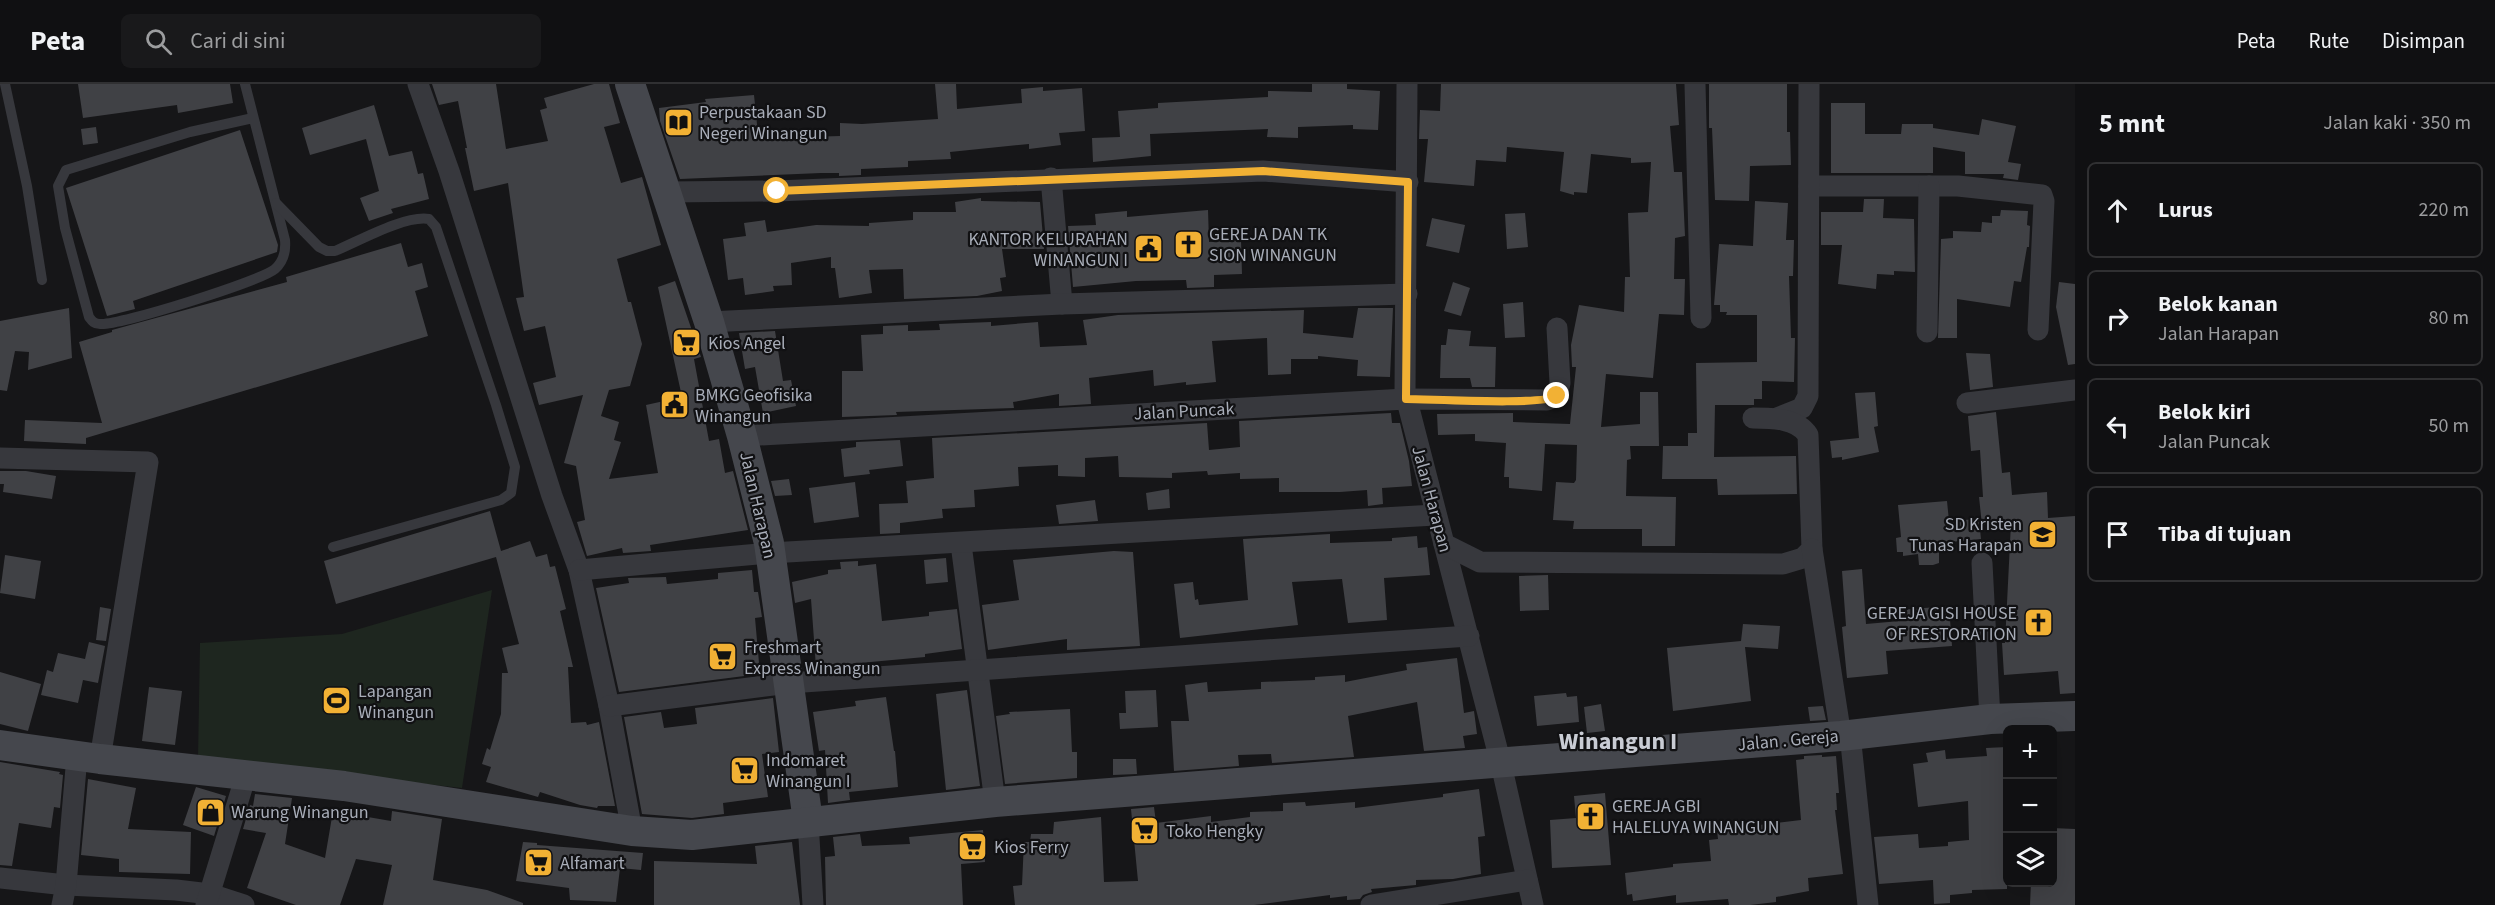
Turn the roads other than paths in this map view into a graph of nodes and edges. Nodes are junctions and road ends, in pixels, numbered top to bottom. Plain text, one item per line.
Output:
1 (5, 84) edge
2 (245, 84) edge
3 (418, 84) edge
4 (630, 84) edge
5 (1407, 84) edge
6 (1695, 84) edge
7 (1809, 84) edge
8 (253, 118) junction
9 (1051, 178) junction
10 (1408, 182) junction
11 (1809, 186) junction
12 (1929, 186) junction
13 (667, 192) junction
14 (276, 203) junction
15 (42, 280) dead end
16 (1407, 294) junction
17 (1062, 304) junction
18 (1701, 318) dead end
19 (709, 322) junction
20 (1557, 328) dead end
21 (2038, 330) dead end
22 (1927, 332) dead end
23 (2075, 390) edge
24 (1406, 399) junction
25 (1967, 403) dead end
26 (1753, 418) dead end
27 (1777, 418) junction
28 (742, 436) junction
29 (0, 458) edge
30 (1436, 514) junction
31 (961, 544) junction
32 (1444, 544) junction
33 (333, 547) dead end
34 (1812, 549) junction
35 (770, 553) junction
36 (1480, 562) junction
37 (1982, 563) dead end
38 (579, 570) junction
39 (1455, 585) junction
40 (1469, 636) junction
41 (978, 669) junction
42 (789, 683) junction
43 (609, 706) junction
44 (2075, 716) edge
45 (1990, 719) junction
46 (1845, 735) junction
47 (0, 745) edge
48 (89, 757) junction
49 (1501, 764) junction
50 (246, 775) junction
51 (995, 802) junction
52 (808, 821) junction
53 (632, 831) junction
54 (0, 878) edge
55 (1527, 880) junction
56 (64, 895) edge
57 (208, 900) edge
58 (244, 905) edge
59 (813, 905) edge
60 (1371, 905) edge
61 (1533, 905) edge
62 (1868, 905) edge

1 - 15 lane
2 - 8 lane
3 - 38 street
4 - 13 street, Jalan Harapan
5 - 10 street, Jalan Harapan
6 - 18 street
7 - 11 street
8 - 14 lane
8 - 14 lane
9 - 10 street
9 - 13 street
9 - 17 street
10 - 16 street, Jalan Harapan
11 - 12 street
11 - 27 street
12 - 21 street
12 - 22 street
13 - 19 street, Jalan Harapan
14 - 33 lane
16 - 17 street
16 - 24 street, Jalan Harapan
17 - 19 street
19 - 28 street, Jalan Harapan
20 - 24 street, Jalan Puncak
23 - 25 street
24 - 28 street, Jalan Puncak
24 - 30 street, Jalan Harapan
26 - 27 street
27 - 34 street
28 - 35 street, Jalan Harapan
29 - 48 street
30 - 31 street
30 - 32 street, Jalan Harapan
31 - 35 street
31 - 41 street
32 - 36 street
32 - 39 street, Jalan Harapan
34 - 36 street
34 - 46 street
35 - 38 street
35 - 42 street, Jalan Harapan
36 - 39 street
37 - 45 street
38 - 43 street
39 - 40 street, Jalan Harapan
40 - 41 street
40 - 49 street, Jalan Harapan
41 - 42 street
41 - 51 street
42 - 43 street
42 - 52 street, Jalan Harapan
43 - 53 street
44 - 45 street, Jalan . Gereja
45 - 46 street, Jalan . Gereja
46 - 49 street, Jalan . Gereja
46 - 62 street
47 - 48 street, Jalan . Gereja
48 - 50 street, Jalan . Gereja
48 - 56 street
49 - 51 street, Jalan . Gereja
49 - 55 street, Jalan Harapan
50 - 53 street, Jalan . Gereja
50 - 57 street
51 - 52 street, Jalan . Gereja
52 - 53 street, Jalan . Gereja
52 - 59 street, Jalan Harapan
54 - 56 street
55 - 60 street
55 - 61 street, Jalan Harapan
56 - 57 street
57 - 58 street

